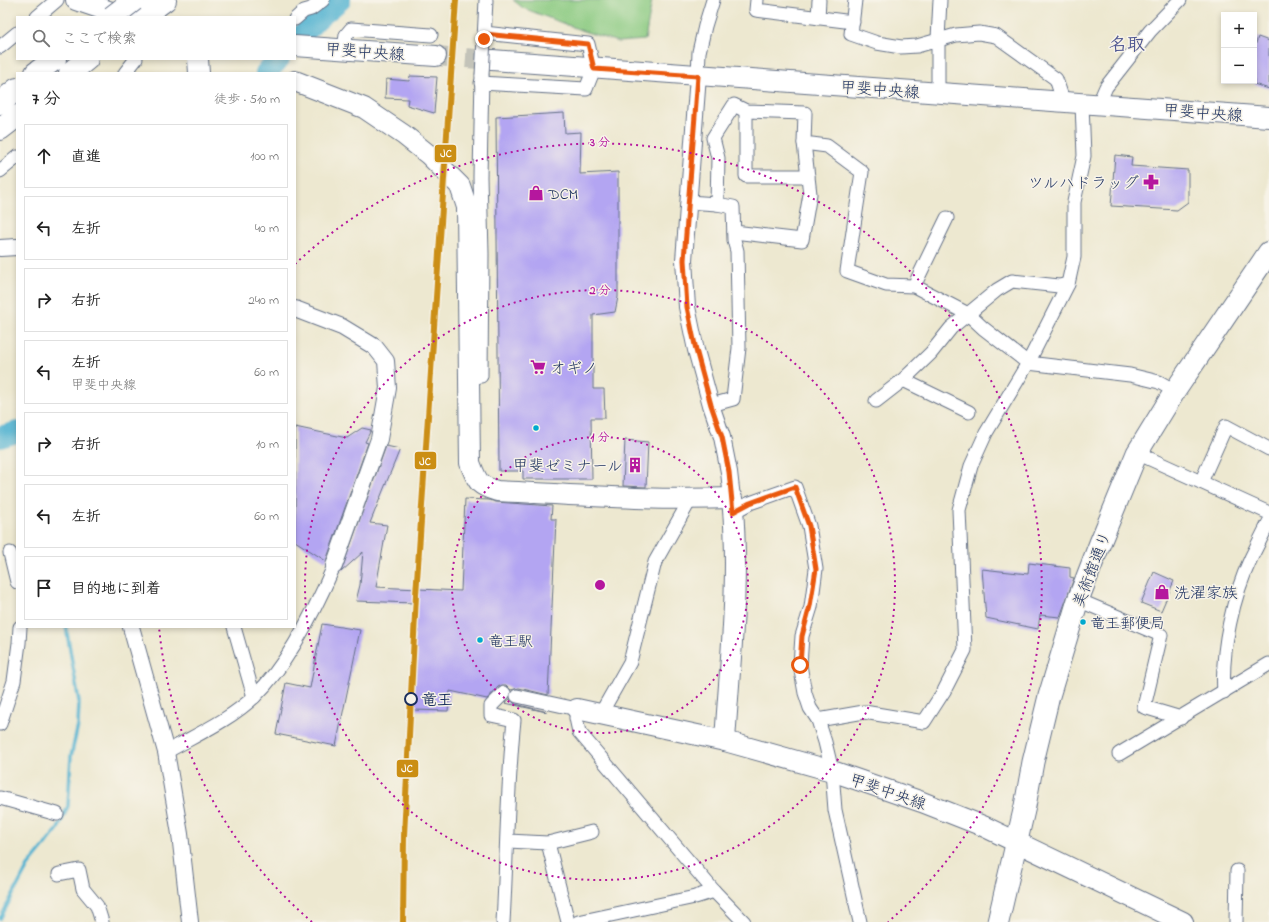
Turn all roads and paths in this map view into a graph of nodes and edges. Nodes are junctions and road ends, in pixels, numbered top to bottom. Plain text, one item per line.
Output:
1 (57, 0) edge
2 (76, 0) edge
3 (323, 0) edge
4 (486, 0) edge
5 (713, 0) edge
6 (757, 0) edge
7 (819, 0) edge
8 (855, 0) edge
9 (940, 0) edge
10 (1180, 0) edge
11 (149, 6) edge
12 (38, 16) edge
13 (115, 16) edge
14 (123, 16) edge
15 (296, 18) edge
16 (818, 18) junction
17 (853, 22) junction
18 (16, 34) edge
19 (431, 35) dead end
20 (484, 36) junction
21 (938, 39) junction
22 (296, 46) edge
23 (0, 47) edge
24 (341, 49) junction
25 (436, 56) tunnel mouth
26 (54, 60) edge
27 (86, 60) edge
28 (135, 60) edge
29 (198, 60) edge
30 (594, 69) junction
31 (37, 72) edge
32 (71, 72) edge
33 (126, 72) edge
34 (199, 72) edge
35 (485, 73) junction
36 (698, 76) junction
37 (296, 82) edge
38 (16, 89) edge
39 (938, 94) junction
40 (0, 103) edge
41 (1082, 104) junction
42 (746, 111) junction
43 (16, 117) edge
44 (1269, 117) edge
45 (0, 129) edge
46 (804, 143) junction
47 (16, 158) edge
48 (0, 171) edge
49 (808, 176) junction
50 (688, 202) junction
51 (717, 204) junction
52 (947, 218) dead end
53 (734, 232) junction
54 (16, 247) edge
55 (0, 248) edge
56 (1269, 252) edge
57 (1068, 284) junction
58 (914, 286) junction
59 (296, 309) edge
60 (968, 314) junction
61 (1028, 363) junction
62 (470, 376) junction
63 (903, 380) junction
64 (1175, 391) junction
65 (876, 401) dead end
66 (711, 405) junction
67 (969, 412) dead end
68 (1269, 449) edge
69 (1138, 453) junction
70 (1201, 482) junction
71 (690, 500) junction
72 (733, 505) junction
73 (1269, 513) edge
74 (1269, 522) edge
75 (9, 553) edge
76 (334, 566) joint
77 (16, 578) edge
78 (1078, 600) junction
79 (20, 628) edge
80 (131, 628) edge
81 (234, 628) edge
82 (1269, 664) edge
83 (1224, 692) junction
84 (504, 693) dead end
85 (517, 696) dead end
86 (254, 697) junction
87 (577, 709) junction
88 (600, 715) junction
89 (1181, 718) junction
90 (818, 720) junction
91 (0, 724) edge
92 (725, 741) junction
93 (166, 752) junction
94 (1119, 754) dead end
95 (832, 771) junction
96 (0, 798) edge
97 (57, 814) dead end
98 (592, 832) dead end
99 (508, 841) junction
100 (548, 843) junction
101 (1017, 843) junction
102 (1237, 871) dead end
103 (59, 874) dead end
104 (714, 891) junction
105 (102, 922) edge
106 (190, 922) edge
107 (503, 922) edge
108 (568, 922) edge
109 (578, 922) edge
110 (744, 922) edge
111 (860, 922) edge
112 (998, 922) edge
113 (1183, 922) edge
114 (1236, 922) edge

1 - 12 street
2 - 14 main road
3 - 15 street
4 - 20 street
5 - 36 street
6 - 16 street
7 - 16 street
8 - 17 street
9 - 21 street
10 - 41 street
11 - 13 highway, bridge
16 - 17 street
17 - 21 street
18 - 23 street
19 - 24 street
20 - 30 street
20 - 35 street, bridge
21 - 39 street
21 - 41 street
22 - 24 main road, 甲斐中央線
24 - 25 main road, 甲斐中央線
26 - 31 highway
27 - 32 highway
28 - 33 street
29 - 34 main road
30 - 35 main road, 甲斐中央線
30 - 36 main road, 甲斐中央線
35 - 62 street
36 - 39 main road, 甲斐中央線
36 - 50 street
37 - 62 main road
38 - 40 highway
39 - 41 main road, 甲斐中央線
41 - 44 main road, 甲斐中央線
41 - 57 street
42 - 46 street
42 - 49 street
42 - 51 street
43 - 45 highway
46 - 49 street
46 - 58 street
47 - 48 street
49 - 53 street
50 - 51 street
50 - 66 street
51 - 53 street
52 - 58 street
53 - 66 street
54 - 55 street
56 - 64 highway, 美術館通り
57 - 60 street
57 - 61 street
58 - 60 street
59 - 76 street
60 - 61 street
60 - 63 street
61 - 64 street
61 - 90 street
62 - 71 main road
63 - 65 street
63 - 67 street
64 - 69 highway, 美術館通り
66 - 72 street
68 - 70 street
69 - 70 street
69 - 78 highway, 美術館通り
70 - 73 street
71 - 72 main road
71 - 88 street
72 - 90 street
72 - 92 main road
74 - 83 street
75 - 77 street
76 - 86 street
78 - 89 street
78 - 101 highway, 美術館通り
79 - 91 street
80 - 93 street
81 - 86 street
82 - 83 street
83 - 89 street
84 - 99 street
85 - 87 street
86 - 93 street
87 - 88 main road, 甲斐中央線
87 - 104 street
88 - 92 main road, 甲斐中央線
89 - 94 street
90 - 95 street
92 - 95 main road, 甲斐中央線
93 - 106 street
95 - 101 main road, 甲斐中央線
95 - 111 street
96 - 97 street
98 - 100 street
99 - 100 street
99 - 107 street
100 - 108 street
101 - 112 highway, 美術館通り
101 - 113 main road, 甲斐中央線
102 - 114 street
103 - 105 street
104 - 109 street
104 - 110 street

